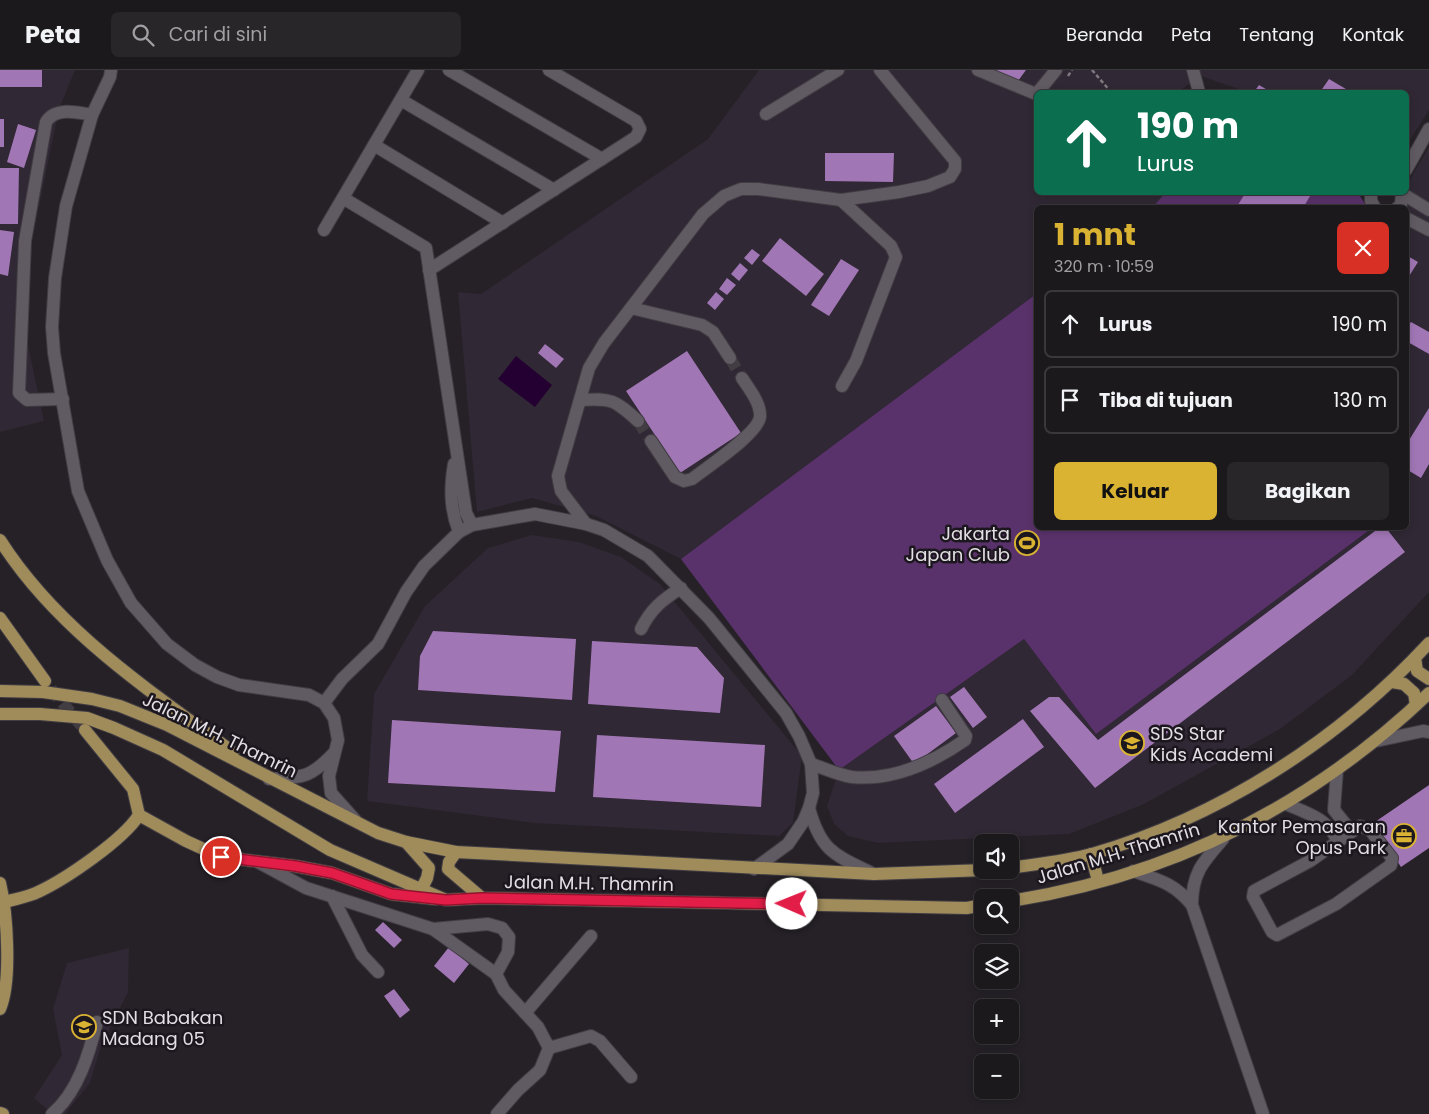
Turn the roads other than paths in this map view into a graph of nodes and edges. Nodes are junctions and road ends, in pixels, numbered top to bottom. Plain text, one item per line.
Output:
1 (418, 70) edge
2 (450, 70) edge
3 (549, 70) edge
4 (838, 70) edge
5 (880, 70) edge
6 (978, 70) edge
7 (1056, 70) edge
8 (1192, 70) edge
9 (114, 72) edge
10 (1039, 90) edge
11 (1198, 90) edge
12 (1034, 92) edge
13 (400, 100) junction
14 (766, 114) dead end
15 (92, 115) junction
16 (1429, 129) edge
17 (374, 146) junction
18 (602, 159) junction
19 (1409, 161) edge
20 (554, 190) junction
21 (1405, 195) edge
22 (343, 198) junction
23 (841, 200) junction
24 (1429, 210) edge
25 (1409, 220) edge
26 (503, 223) junction
27 (324, 230) dead end
28 (1429, 230) edge
29 (430, 270) junction
30 (631, 308) junction
31 (730, 358) tunnel mouth
32 (742, 378) tunnel mouth
33 (842, 386) dead end
34 (62, 399) junction
35 (580, 400) junction
36 (638, 421) tunnel mouth
37 (651, 441) tunnel mouth
38 (456, 454) junction
39 (586, 524) junction
40 (472, 525) junction
41 (459, 532) junction
42 (0, 540) edge
43 (681, 588) junction
44 (0, 618) edge
45 (641, 629) dead end
46 (1429, 642) edge
47 (1415, 658) junction
48 (1429, 679) edge
49 (45, 682) tunnel mouth
50 (1392, 682) junction
51 (0, 692) edge
52 (1429, 693) edge
53 (942, 700) dead end
54 (324, 703) junction
55 (1416, 706) junction
56 (0, 714) edge
57 (85, 730) tunnel mouth
58 (1429, 732) edge
59 (1376, 741) junction
60 (334, 754) junction
61 (811, 764) junction
62 (1337, 770) junction
63 (269, 779) junction
64 (1286, 804) junction
65 (809, 808) junction
66 (140, 815) junction
67 (360, 824) junction
68 (1351, 831) junction
69 (1223, 839) junction
70 (406, 842) junction
71 (1338, 842) junction
72 (456, 852) junction
73 (1091, 854) junction
74 (256, 861) junction
75 (1019, 866) edge
76 (754, 869) junction
77 (974, 870) edge
78 (1133, 871) junction
79 (874, 874) junction
80 (1098, 882) junction
81 (0, 883) edge
82 (422, 888) junction
83 (332, 896) junction
84 (482, 898) junction
85 (446, 900) junction
86 (1019, 900) edge
87 (5, 902) junction
88 (1192, 905) junction
89 (974, 907) edge
90 (433, 928) junction
91 (591, 936) dead end
92 (378, 972) dead end
93 (496, 974) junction
94 (0, 1008) edge
95 (526, 1013) junction
96 (97, 1022) dead end
97 (549, 1048) junction
98 (631, 1077) dead end
99 (52, 1114) edge
100 (497, 1114) edge
101 (1263, 1114) edge

1 - 13 street
2 - 18 street
3 - 18 street
4 - 14 street
5 - 23 street
6 - 12 street
7 - 10 street
8 - 11 street
9 - 15 street
13 - 17 street
13 - 20 street
15 - 34 street
15 - 34 street
16 - 19 street
17 - 22 street
17 - 26 street
18 - 20 street
20 - 26 street
21 - 24 street
22 - 27 street
22 - 29 street
23 - 30 street
23 - 33 street
25 - 28 street
26 - 29 street
29 - 38 street
30 - 31 street
30 - 35 street
32 - 37 street
34 - 54 street
35 - 36 street
35 - 39 street
38 - 40 street
38 - 41 street
39 - 40 street
39 - 43 street
40 - 41 street
41 - 54 street
42 - 63 main road
43 - 45 street
43 - 61 street
44 - 49 main road
46 - 47 main road, Jalan M.H. Thamrin
47 - 48 main road
47 - 50 main road, Jalan M.H. Thamrin
50 - 55 main road
50 - 73 main road, Jalan M.H. Thamrin
51 - 63 main road, Jalan M.H. Thamrin
52 - 55 main road, Jalan M.H. Thamrin
53 - 61 street
54 - 60 street
55 - 59 main road, Jalan M.H. Thamrin
56 - 82 main road, Jalan M.H. Thamrin
57 - 66 main road
58 - 59 street
59 - 62 main road, Jalan M.H. Thamrin
60 - 63 street
60 - 67 street
61 - 65 street
62 - 64 main road, Jalan M.H. Thamrin
62 - 68 street
63 - 67 main road, Jalan M.H. Thamrin
64 - 69 main road, Jalan M.H. Thamrin
64 - 71 street
65 - 76 street
65 - 79 street
66 - 74 main road
66 - 87 main road
67 - 70 main road, Jalan M.H. Thamrin
68 - 71 street
68 - 71 street
69 - 78 main road, Jalan M.H. Thamrin
69 - 88 street
70 - 72 main road, Jalan M.H. Thamrin
70 - 82 main road
72 - 76 main road, Jalan M.H. Thamrin
72 - 84 main road
73 - 75 main road, Jalan M.H. Thamrin
73 - 80 main road
74 - 83 street
74 - 85 main road
76 - 79 main road, Jalan M.H. Thamrin
77 - 79 main road, Jalan M.H. Thamrin
78 - 80 main road, Jalan M.H. Thamrin
78 - 88 street
80 - 86 main road, Jalan M.H. Thamrin
81 - 87 main road
82 - 85 main road, Jalan M.H. Thamrin
83 - 90 street
83 - 92 street
84 - 85 main road, Jalan M.H. Thamrin
84 - 89 main road, Jalan M.H. Thamrin
87 - 94 main road
88 - 101 street
90 - 93 street
90 - 93 street
91 - 95 street
93 - 95 street
95 - 97 street
96 - 99 street
97 - 98 street
97 - 100 street

